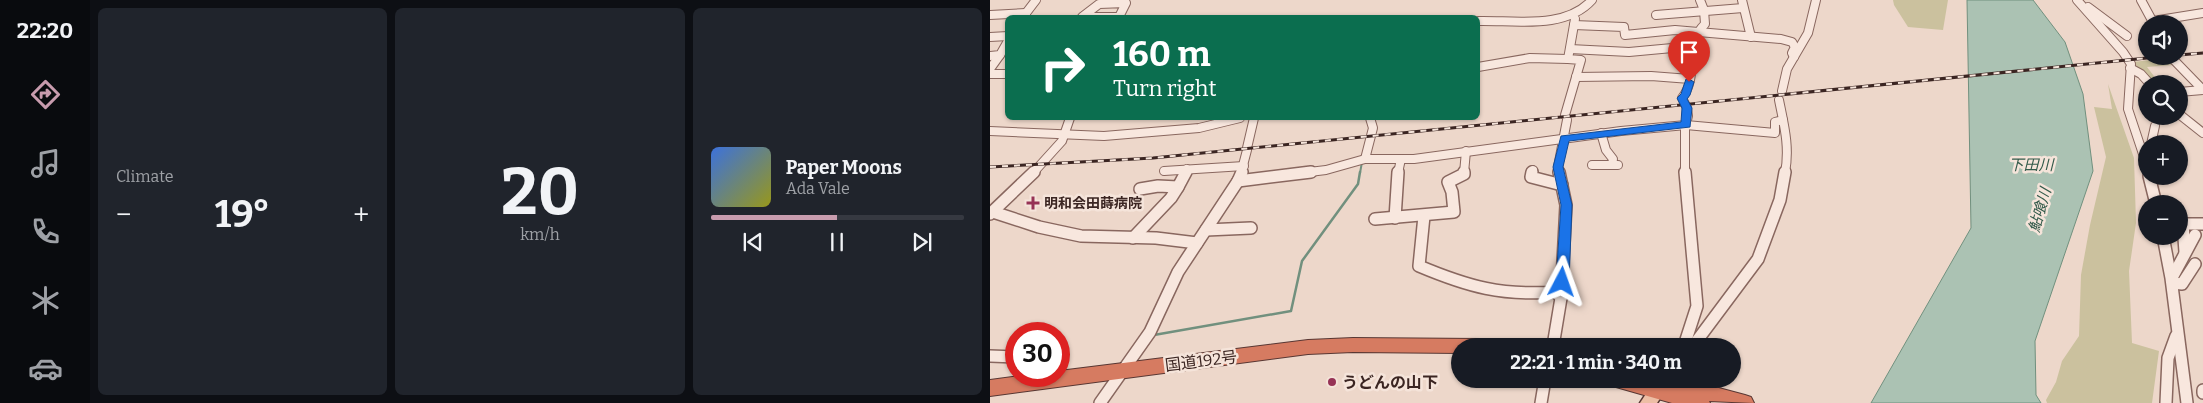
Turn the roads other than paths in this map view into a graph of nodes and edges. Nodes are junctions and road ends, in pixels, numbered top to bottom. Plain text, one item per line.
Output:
1 (1036, 0) edge
2 (1592, 0) edge
3 (1700, 0) edge
4 (1816, 0) edge
5 (2141, 0) edge
6 (1101, 2) edge
7 (1127, 2) edge
8 (2079, 2) edge
9 (1742, 4) edge
10 (1704, 12) junction
11 (2203, 13) edge
12 (1576, 14) junction
13 (990, 15) edge
14 (1025, 15) edge
15 (1084, 15) edge
16 (1119, 15) edge
17 (1656, 15) dead end
18 (2150, 15) edge
19 (2188, 16) edge
20 (1480, 21) edge
21 (1574, 25) junction
22 (1698, 32) junction
23 (1005, 36) edge
24 (2127, 36) dead end
25 (1751, 37) junction
26 (990, 38) edge
27 (1005, 46) edge
28 (1694, 46) junction
29 (1570, 49) junction
30 (1000, 55) junction
31 (990, 56) edge
32 (1794, 57) junction
33 (1568, 59) junction
34 (2179, 65) edge
35 (1480, 67) edge
36 (2130, 68) junction
37 (990, 70) edge
38 (990, 74) edge
39 (1005, 74) edge
40 (2142, 75) edge
41 (1576, 77) junction
42 (1690, 79) junction
43 (2203, 89) edge
44 (2188, 91) edge
45 (1069, 120) edge
46 (1232, 120) edge
47 (1254, 120) edge
48 (1371, 120) edge
49 (1783, 120) junction
50 (2188, 121) edge
51 (1686, 125) junction
52 (2155, 126) dead end
53 (990, 131) edge
54 (1601, 133) junction
55 (2203, 133) edge
56 (1064, 134) junction
57 (2139, 135) edge
58 (2153, 135) edge
59 (1565, 138) junction
60 (1466, 151) junction
61 (1363, 159) junction
62 (1401, 159) junction
63 (1592, 165) dead end
64 (1244, 166) junction
65 (1187, 169) junction
66 (1533, 170) dead end
67 (1164, 171) dead end
68 (1238, 181) junction
69 (1562, 185) junction
70 (1178, 187) junction
71 (1140, 189) dead end
72 (991, 213) edge
73 (1424, 216) junction
74 (1395, 218) junction
75 (1375, 219) dead end
76 (2203, 224) edge
77 (1251, 228) dead end
78 (1206, 230) junction
79 (2195, 236) dead end
80 (1133, 238) junction
81 (1197, 243) junction
82 (2165, 245) edge
83 (2185, 252) junction
84 (2196, 264) dead end
85 (2173, 280) junction
86 (1561, 298) junction
87 (2177, 334) junction
88 (1554, 338) edge
89 (1686, 338) edge
90 (1699, 338) edge
91 (1451, 346) edge
92 (1412, 347) junction
93 (1451, 353) edge
94 (990, 356) edge
95 (1005, 357) edge
96 (1123, 371) junction
97 (1070, 376) edge
98 (1005, 385) edge
99 (990, 388) edge
100 (1544, 388) edge
101 (1665, 388) edge
102 (1668, 388) edge
103 (1100, 403) edge
104 (1541, 403) edge
105 (1701, 403) edge
106 (1745, 403) edge
107 (2166, 403) edge
108 (2187, 403) edge

1 - 14 street
2 - 12 street
3 - 10 street
4 - 32 street
5 - 18 street
6 - 7 street
6 - 15 street
7 - 16 street
8 - 24 street
8 - 36 street
9 - 10 street
9 - 25 street
10 - 17 street
10 - 22 street
11 - 19 street
12 - 20 street
12 - 21 street
13 - 14 street
21 - 22 street
21 - 29 street
22 - 25 street
22 - 28 street
23 - 26 street
25 - 32 street
27 - 30 street
28 - 29 street
28 - 42 street
29 - 33 street
30 - 31 street
30 - 37 street
32 - 49 street
33 - 35 street
33 - 41 street
34 - 43 street
36 - 40 street
36 - 57 street
38 - 39 street
41 - 42 street
41 - 59 street
42 - 51 street
43 - 44 street
45 - 56 street
46 - 56 street
47 - 64 street
48 - 61 street
49 - 51 street
49 - 90 street
50 - 55 street
51 - 54 street
51 - 89 street
52 - 58 street
53 - 56 street
54 - 59 street
54 - 63 street
56 - 72 street
59 - 60 street
59 - 69 street
60 - 62 street
60 - 73 street
61 - 62 street
61 - 68 street
62 - 74 street
64 - 65 street
64 - 68 street
65 - 67 street
65 - 70 street
66 - 69 street
68 - 78 street
69 - 86 street
70 - 71 street
70 - 80 street
72 - 80 street
73 - 74 street
73 - 86 street
74 - 75 street
76 - 83 street
77 - 78 street
78 - 81 street
79 - 83 street
80 - 81 street
81 - 96 street
82 - 85 street
83 - 85 street
84 - 85 street
85 - 87 street
86 - 88 street
87 - 107 street
87 - 108 street
91 - 92 highway, 国道192号
92 - 93 highway, 国道192号
92 - 96 highway, 国道192号
94 - 95 street
96 - 97 highway, 国道192号
96 - 103 street
98 - 99 highway, 国道192号
100 - 104 street
101 - 105 highway
102 - 106 highway

